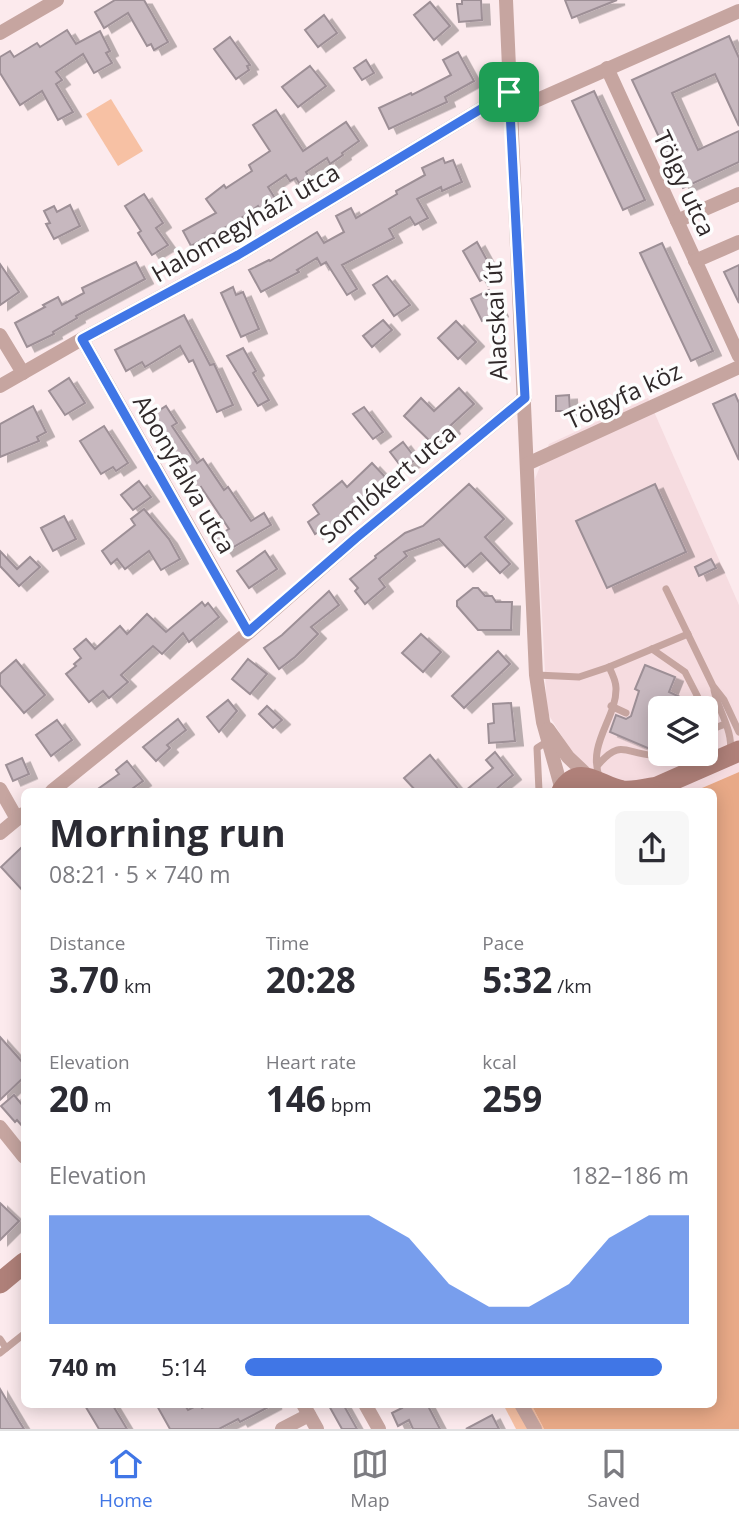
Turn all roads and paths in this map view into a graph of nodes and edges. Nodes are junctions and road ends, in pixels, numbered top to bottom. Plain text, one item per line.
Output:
1 (57, 0) edge
2 (506, 0) edge
3 (737, 17) edge
4 (0, 33) edge
5 (607, 68) junction
6 (509, 92) junction
7 (510, 112) junction
8 (739, 194) edge
9 (677, 221) junction
10 (739, 242) edge
11 (695, 261) junction
12 (0, 335) edge
13 (82, 339) junction
14 (739, 356) edge
15 (739, 367) edge
16 (23, 373) junction
17 (0, 386) edge
18 (525, 398) junction
19 (527, 464) junction
20 (666, 589) dead end
21 (248, 632) junction
22 (688, 634) junction
23 (652, 649) junction
24 (609, 667) junction
25 (536, 675) junction
26 (713, 686) junction
27 (696, 696) edge
28 (611, 706) junction
29 (626, 713) dead end
30 (543, 722) junction
31 (725, 724) junction
32 (718, 727) edge
33 (739, 732) edge
34 (548, 741) junction
35 (648, 754) edge
36 (736, 756) edge
37 (600, 780) edge
38 (56, 788) edge
39 (539, 788) edge
40 (561, 788) edge
41 (564, 788) edge
42 (618, 788) edge
43 (645, 788) edge
44 (679, 788) edge
45 (0, 789) edge
46 (21, 816) edge
47 (0, 833) edge
48 (0, 1127) edge
49 (21, 1153) edge
50 (21, 1266) edge
51 (0, 1283) edge
52 (21, 1336) edge
53 (0, 1339) edge
54 (3, 1350) edge
55 (367, 1408) edge
56 (523, 1408) edge
57 (306, 1409) edge
58 (282, 1429) edge
59 (317, 1429) edge
60 (379, 1429) edge
61 (535, 1429) edge

1 - 4 street
2 - 6 street, Alacskai út
3 - 5 street
5 - 7 street
5 - 9 street, Tölgy utca
6 - 7 street, Alacskai út
6 - 13 street, Halomegyházi utca
7 - 18 street, Alacskai út
8 - 9 street
9 - 11 street, Tölgy utca
10 - 11 street
11 - 14 street, Tölgy utca
12 - 16 street
13 - 16 street, Halomegyházi utca
13 - 21 street, Abonyfalva utca
15 - 19 street, Tölgyfa köz
16 - 17 street, Halomegyházi utca
18 - 19 street, Alacskai út
18 - 21 street, Somlókert utca
19 - 25 street, Alacskai út
20 - 22 lane
21 - 38 street, Somlókert utca
22 - 23 lane
22 - 26 lane
23 - 24 lane
23 - 27 lane
24 - 25 lane
24 - 28 lane
25 - 30 street, Alacskai út
26 - 31 lane
26 - 33 lane
28 - 29 lane
28 - 37 lane
30 - 34 street, Alacskai út
30 - 37 street, Alacskai út
31 - 32 lane
31 - 36 lane
34 - 39 lane
34 - 40 street, Alacskai út
35 - 37 lane
36 - 43 street
36 - 44 street
37 - 41 street, Alacskai út
37 - 42 street
45 - 46 street
46 - 47 street
48 - 49 street
50 - 51 street
52 - 54 lane
53 - 54 lane
55 - 60 street
56 - 61 street
57 - 58 street
57 - 59 street

